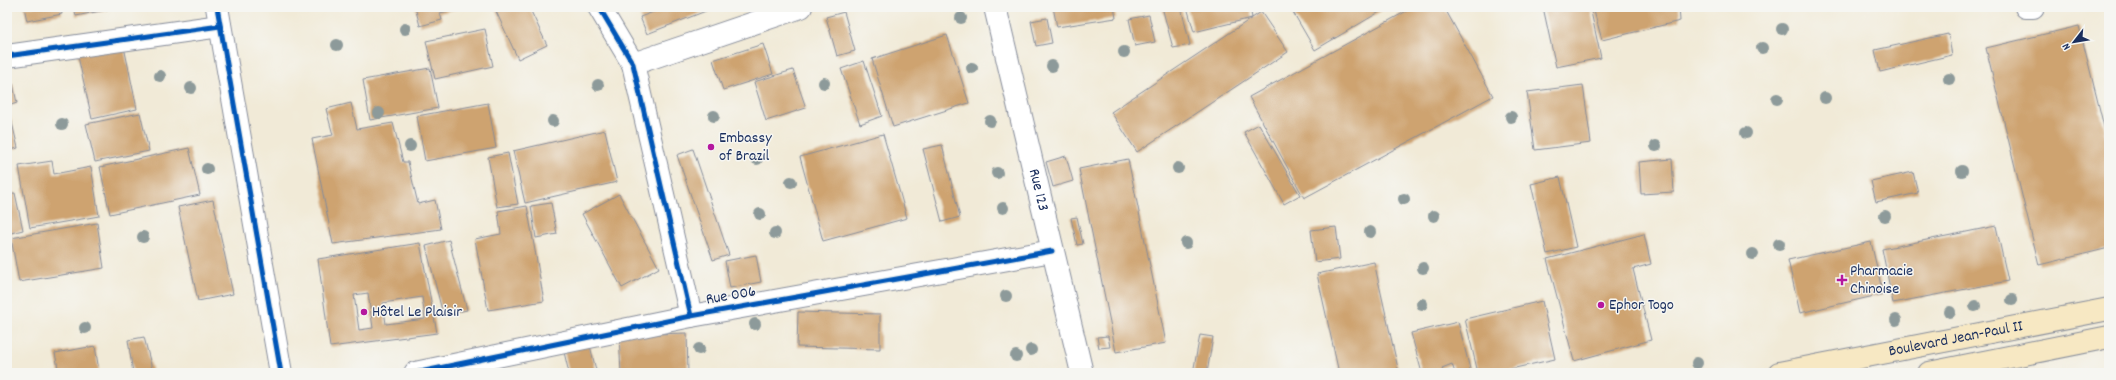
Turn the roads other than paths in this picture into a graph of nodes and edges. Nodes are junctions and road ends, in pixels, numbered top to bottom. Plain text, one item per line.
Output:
1 (598, 7) edge
2 (801, 7) edge
3 (995, 7) edge
4 (2026, 7) edge
5 (2033, 7) edge
6 (219, 17) edge
7 (7, 56) edge
8 (633, 64) junction
9 (1052, 251) junction
10 (2109, 309) edge
11 (691, 316) junction
12 (2109, 337) edge
13 (281, 373) edge
14 (415, 373) edge
15 (1082, 373) edge
16 (1779, 373) edge
17 (1929, 373) edge

1 - 8 street
2 - 8 street
3 - 9 street, Rue 123
4 - 5 street
6 - 7 street
6 - 13 street
8 - 11 street
9 - 11 street, Rue 006
9 - 15 street, Rue 123
10 - 16 main road, Boulevard Jean-Paul II
11 - 14 street, Rue 006
12 - 17 main road, Boulevard Jean-Paul II

